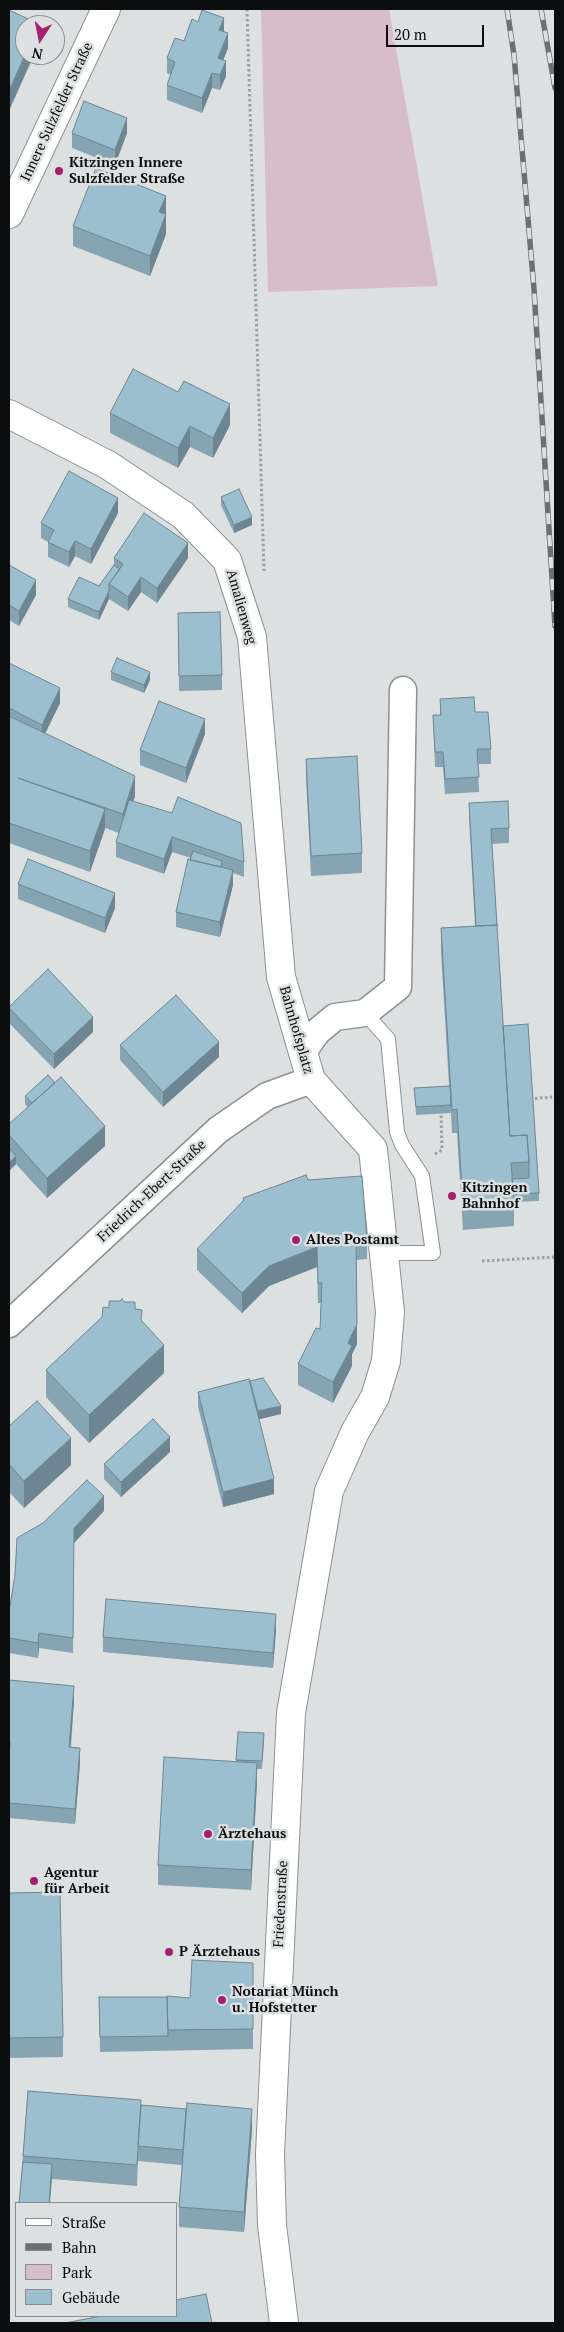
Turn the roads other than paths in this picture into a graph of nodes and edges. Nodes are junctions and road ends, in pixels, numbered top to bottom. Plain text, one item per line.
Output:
1 (106, 9) edge
2 (9, 214) edge
3 (9, 414) edge
4 (403, 690) dead end
5 (281, 978) joint
6 (364, 1013) junction
7 (303, 1052) junction
8 (311, 1080) junction
9 (388, 1147) junction
10 (384, 1253) junction
11 (9, 1324) edge
12 (284, 2323) edge

1 - 2 street, Innere Sulzfelder Straße
3 - 5 street, Amalienweg
4 - 6 street
5 - 7 street, Bahnhofsplatz
6 - 7 street
6 - 9 lane
7 - 8 street, Bahnhofsplatz
8 - 9 street, Bahnhofsplatz
8 - 11 street, Friedrich-Ebert-Straße
9 - 10 street
9 - 10 lane, Bahnhofsplatz
10 - 12 street, Friedenstraße

